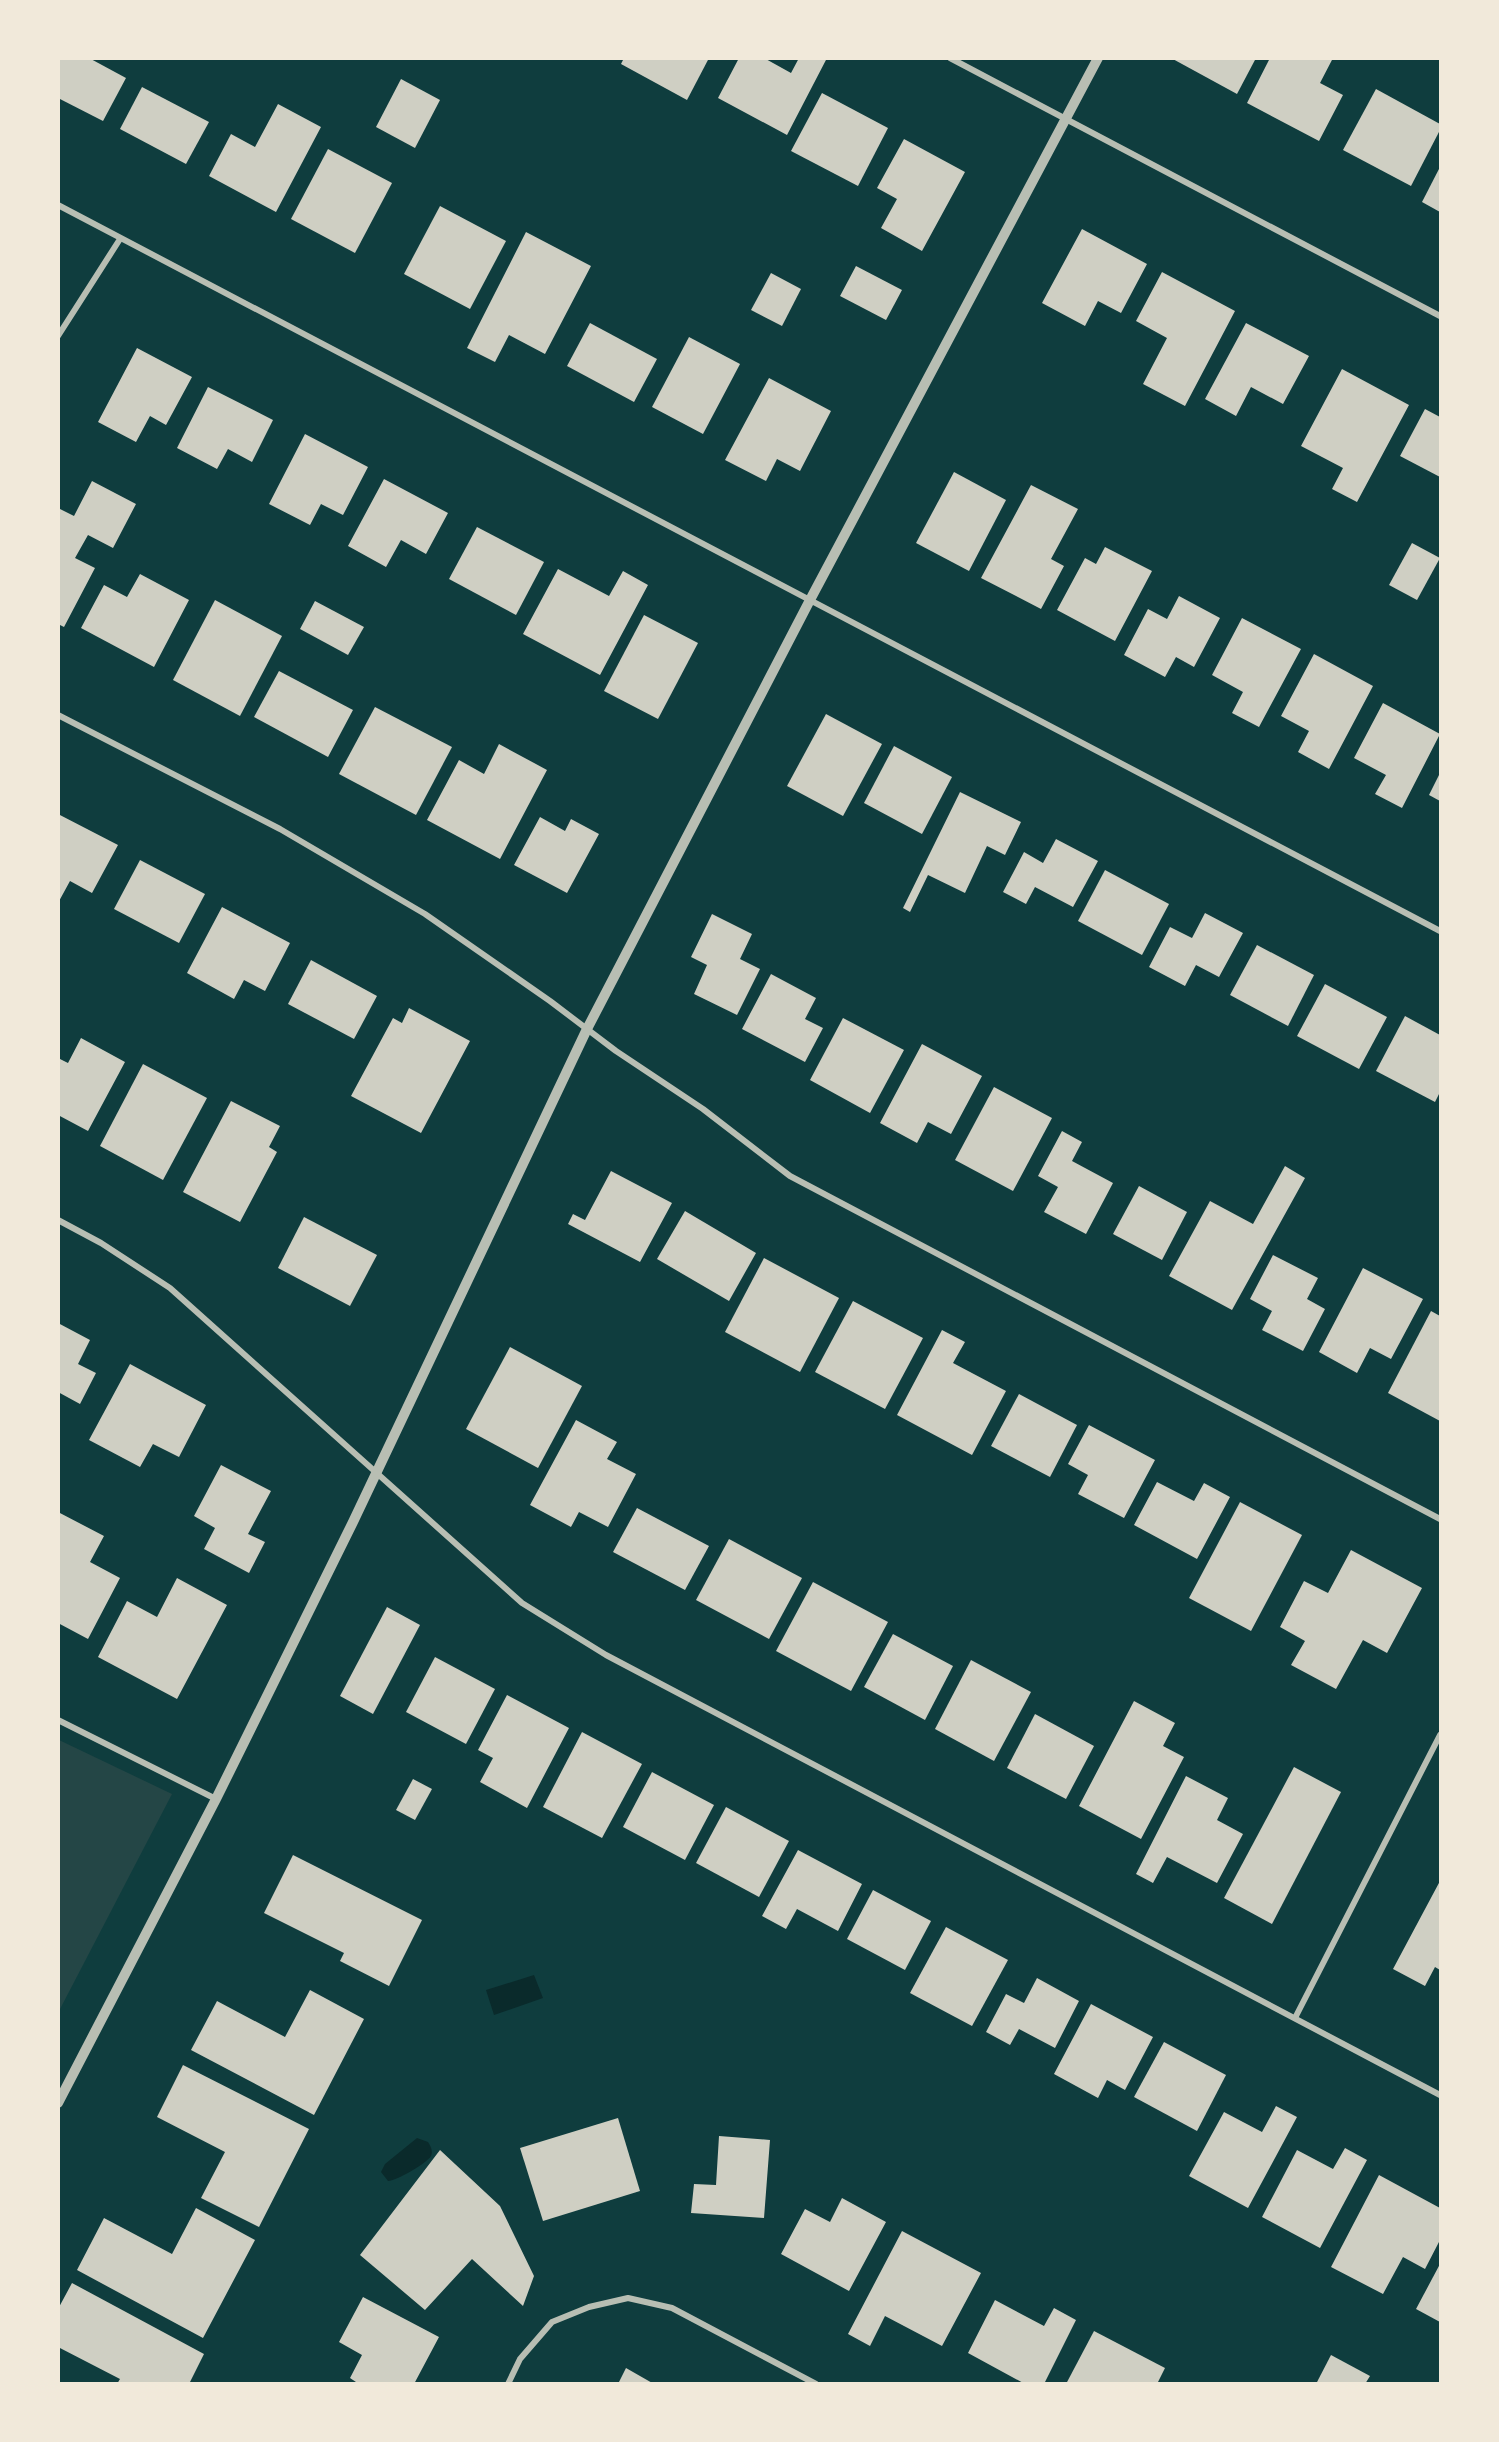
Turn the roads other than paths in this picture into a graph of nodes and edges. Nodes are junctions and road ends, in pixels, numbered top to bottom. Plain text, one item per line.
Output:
1 (950, 58) edge
2 (1098, 58) edge
3 (1065, 120) junction
4 (58, 205) edge
5 (120, 239) junction
6 (1440, 316) edge
7 (58, 336) edge
8 (810, 600) junction
9 (58, 715) edge
10 (1440, 931) edge
11 (586, 1029) junction
12 (58, 1220) edge
13 (375, 1472) junction
14 (1440, 1519) edge
15 (58, 1720) edge
16 (1440, 1735) edge
17 (216, 1799) junction
18 (1295, 2018) junction
19 (1440, 2095) edge
20 (58, 2103) edge
21 (508, 2384) edge
22 (816, 2384) edge

1 - 3 street
2 - 3 street
3 - 6 street
3 - 8 street
4 - 5 street
5 - 7 street
5 - 8 street
8 - 10 street
8 - 11 street
9 - 11 street
11 - 13 street
11 - 14 street
12 - 13 street
13 - 17 street
13 - 18 street
15 - 17 street
16 - 18 street
17 - 20 street
18 - 19 street
21 - 22 street

